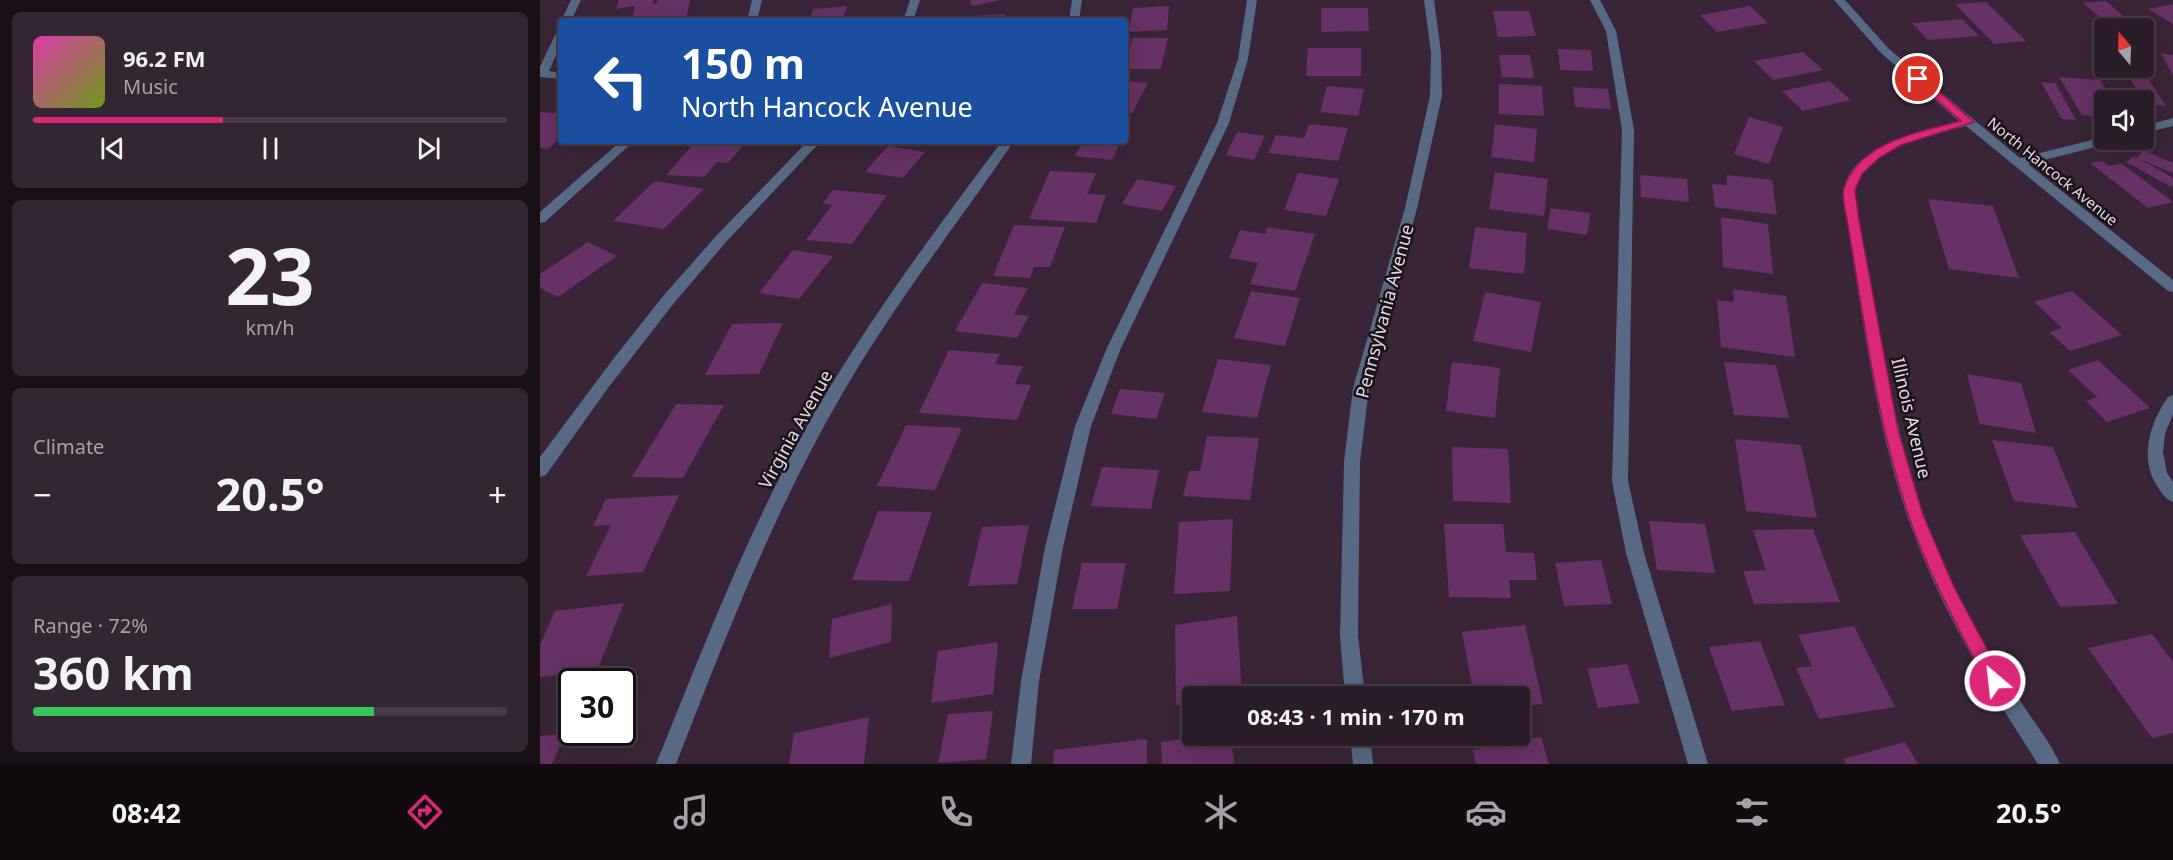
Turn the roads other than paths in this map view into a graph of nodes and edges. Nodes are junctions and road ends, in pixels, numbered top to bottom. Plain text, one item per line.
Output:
1 (576, 0) edge
2 (757, 0) edge
3 (915, 0) edge
4 (1077, 0) edge
5 (1252, 0) edge
6 (1429, 0) edge
7 (1595, 0) edge
8 (1839, 0) edge
9 (567, 18) edge
10 (753, 18) edge
11 (909, 18) edge
12 (1074, 18) edge
13 (558, 39) edge
14 (558, 76) edge
15 (1968, 122) junction
16 (2173, 122) edge
17 (2154, 127) edge
18 (625, 144) edge
19 (812, 144) edge
20 (1006, 144) edge
21 (2094, 144) edge
22 (2020, 162) junction
23 (540, 219) edge
24 (2173, 287) edge
25 (2173, 401) edge
26 (540, 470) edge
27 (2173, 495) edge
28 (1354, 686) edge
29 (1361, 746) edge
30 (666, 764) edge
31 (1021, 764) edge
32 (1363, 764) edge
33 (1698, 764) edge
34 (2050, 764) edge

1 - 9 street
2 - 10 street
3 - 11 street
4 - 12 street
5 - 31 street
6 - 28 street, Pennsylvania Avenue
7 - 33 street
8 - 15 street, North Hancock Avenue
13 - 14 street
15 - 22 street, North Hancock Avenue
15 - 34 street, Illinois Avenue
16 - 17 street
18 - 23 street
19 - 26 street
20 - 30 street, Virginia Avenue
21 - 22 street
22 - 24 street, North Hancock Avenue
25 - 27 street
29 - 32 street

